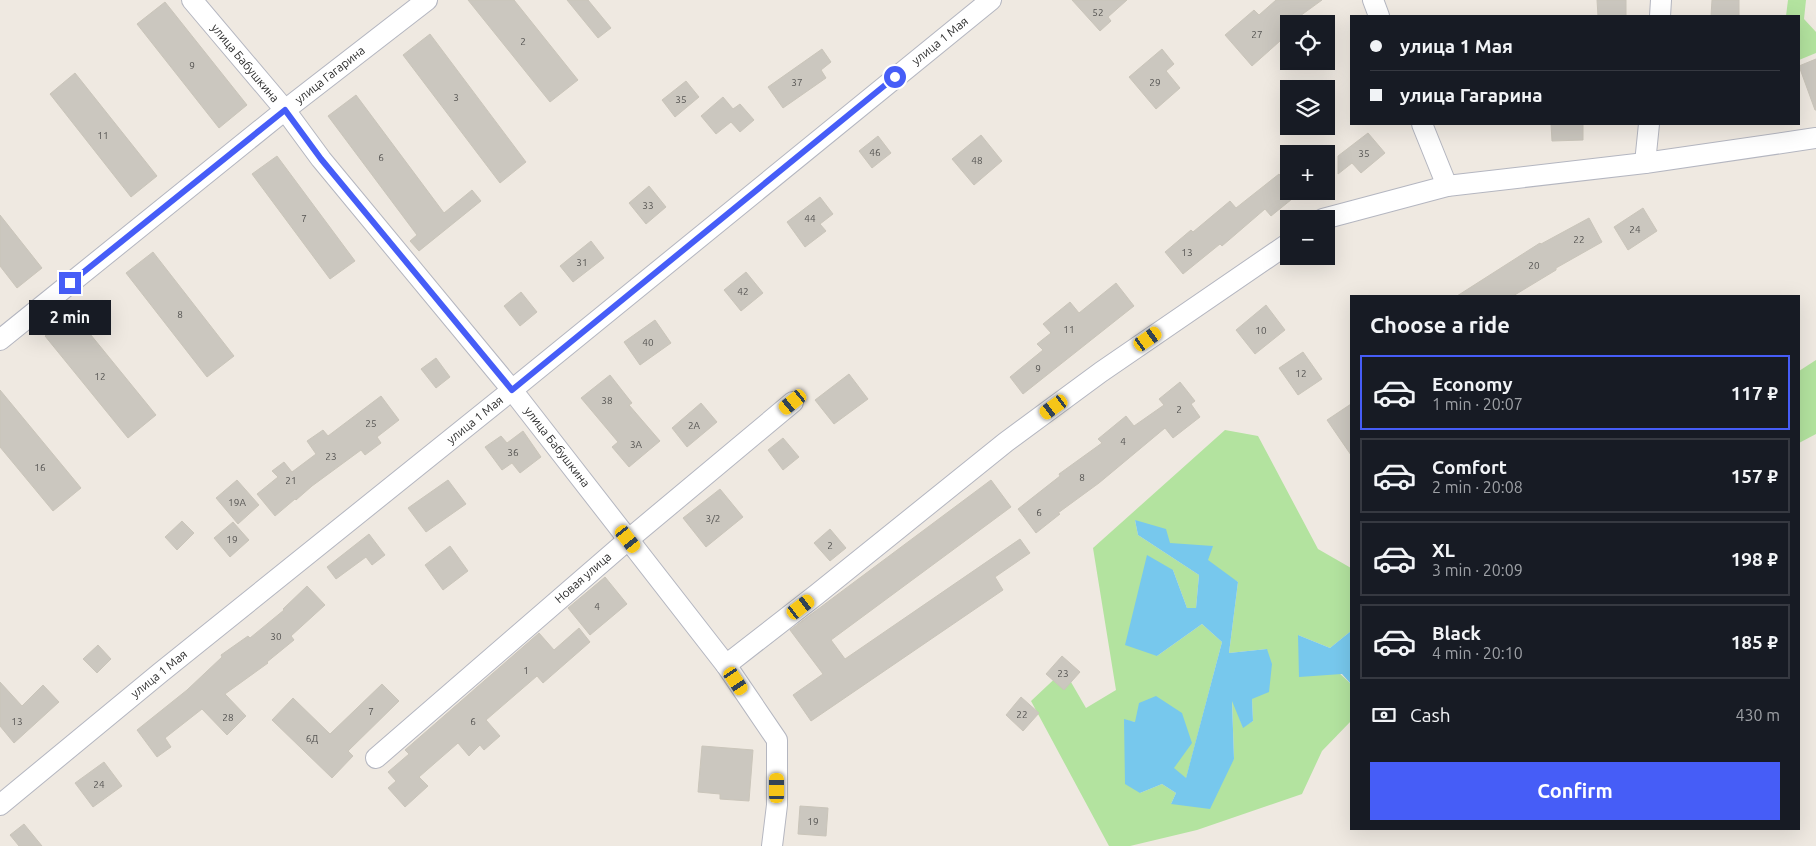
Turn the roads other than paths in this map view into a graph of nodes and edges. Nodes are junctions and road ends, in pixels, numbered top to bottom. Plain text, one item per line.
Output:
1 (192, 0) edge
2 (426, 0) edge
3 (991, 0) edge
4 (1372, 0) edge
5 (1661, 0) edge
6 (1379, 15) edge
7 (1660, 15) edge
8 (285, 110) junction
9 (1422, 125) edge
10 (1649, 125) edge
11 (1816, 138) edge
12 (1646, 163) junction
13 (1447, 186) junction
14 (1335, 216) edge
15 (1280, 249) edge
16 (0, 340) edge
17 (512, 390) junction
18 (793, 402) dead end
19 (628, 539) junction
20 (726, 665) junction
21 (376, 758) dead end
22 (0, 805) edge
23 (772, 846) edge

1 - 8 street, улица Бабушкина
2 - 8 street, улица Гагарина
3 - 17 street, улица 1 Мая
4 - 6 street
5 - 7 street
8 - 16 street, улица Гагарина
8 - 17 street, улица Бабушкина
9 - 13 street
10 - 12 street
11 - 12 street
12 - 13 street
13 - 14 street
15 - 20 street
17 - 19 street, улица Бабушкина
17 - 22 street, улица 1 Мая
18 - 19 street, Новая улица
19 - 20 street, улица Бабушкина
19 - 21 street, Новая улица
20 - 23 street, улица Бабушкина

